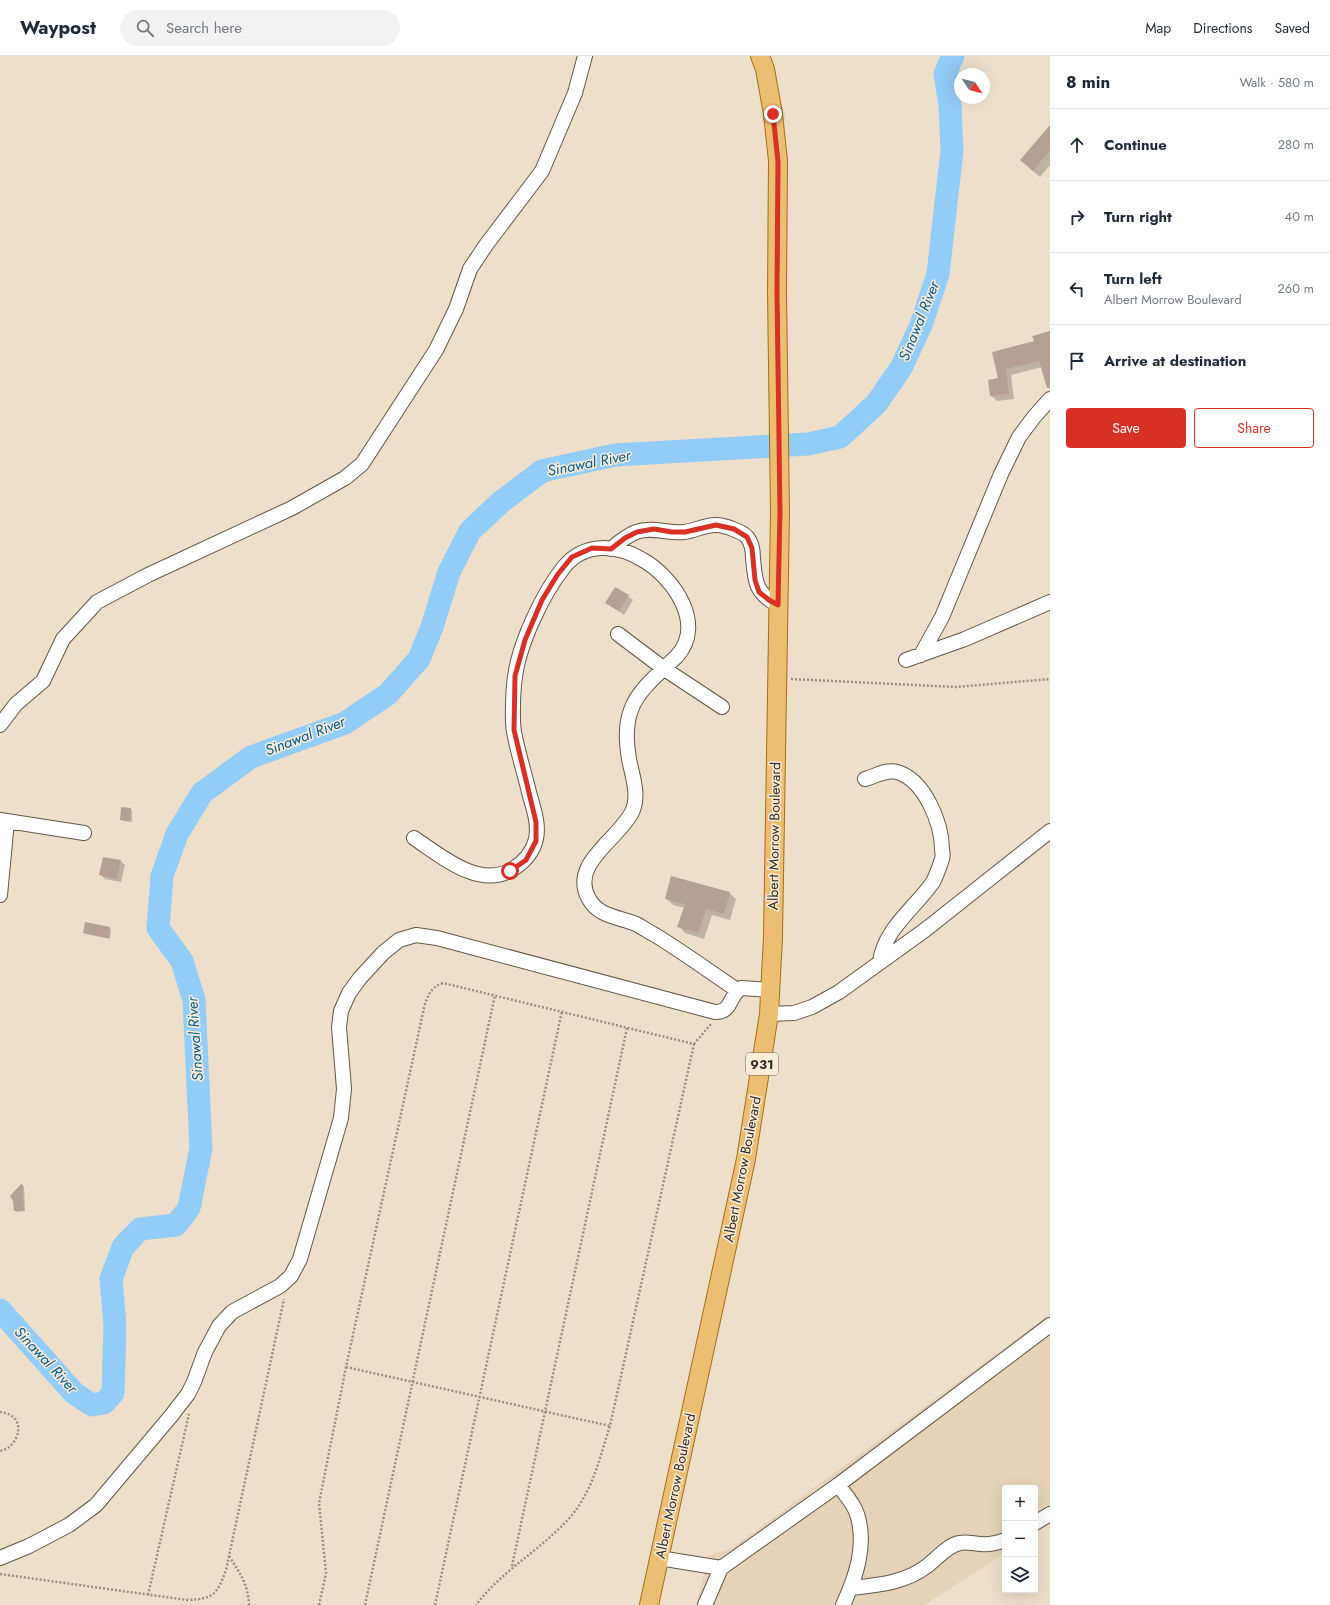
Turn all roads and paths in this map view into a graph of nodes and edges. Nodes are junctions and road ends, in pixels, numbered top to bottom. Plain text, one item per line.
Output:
1 (585, 56) edge
2 (760, 56) edge
3 (1050, 399) edge
4 (611, 549) junction
5 (1050, 602) edge
6 (778, 605) junction
7 (618, 634) dead end
8 (921, 655) junction
9 (906, 660) dead end
10 (663, 668) junction
11 (776, 678) junction
12 (1050, 679) edge
13 (722, 706) dead end
14 (0, 725) edge
15 (865, 779) dead end
16 (3, 820) edge
17 (1050, 831) edge
18 (84, 833) dead end
19 (414, 838) dead end
20 (0, 895) edge
21 (880, 962) junction
22 (737, 990) junction
23 (771, 990) junction
24 (495, 995) junction
25 (562, 1011) junction
26 (719, 1012) junction
27 (769, 1014) junction
28 (627, 1028) junction
29 (694, 1044) junction
30 (291, 1276) junction
31 (1050, 1325) edge
32 (346, 1367) junction
33 (412, 1381) junction
34 (480, 1397) junction
35 (191, 1407) dead end
36 (546, 1411) junction
37 (0, 1412) edge
38 (610, 1426) junction
39 (0, 1451) edge
40 (838, 1485) junction
41 (1050, 1514) edge
42 (1038, 1521) edge
43 (1002, 1541) edge
44 (229, 1555) junction
45 (0, 1558) edge
46 (659, 1558) junction
47 (512, 1567) junction
48 (721, 1568) junction
49 (0, 1574) edge
50 (851, 1588) junction
51 (148, 1595) junction
52 (249, 1605) edge
53 (319, 1605) edge
54 (365, 1605) edge
55 (434, 1605) edge
56 (476, 1605) edge
57 (649, 1605) edge
58 (705, 1605) edge
59 (843, 1605) edge

1 - 14 street
2 - 6 main road, Albert Morrow Boulevard / 931
3 - 8 street
4 - 6 street
4 - 10 street
4 - 19 street
5 - 8 street
6 - 11 main road, Albert Morrow Boulevard / 931
7 - 10 street
8 - 9 street
10 - 13 street
10 - 22 street
11 - 12 path
11 - 23 main road, Albert Morrow Boulevard / 931
15 - 21 street
16 - 18 street
16 - 20 street
17 - 21 street
21 - 27 street
22 - 23 street
22 - 26 street
23 - 27 main road, Albert Morrow Boulevard / 931
24 - 25 path
24 - 32 path
24 - 33 path
25 - 28 path
25 - 34 path
26 - 29 path
26 - 30 street
27 - 46 main road, Albert Morrow Boulevard / 931
28 - 29 path
28 - 36 path
29 - 38 path
30 - 44 path
30 - 45 street
31 - 40 street
32 - 33 path
32 - 53 path
33 - 34 path
33 - 54 path
34 - 36 path
34 - 55 path
35 - 51 path
36 - 38 path
36 - 47 path
37 - 39 path
38 - 47 path
40 - 48 street
40 - 50 street
41 - 42 street
43 - 50 street
44 - 51 path
44 - 52 path
46 - 48 street
46 - 57 main road, Albert Morrow Boulevard / 931
47 - 56 path
48 - 58 street
49 - 51 path
50 - 59 street

